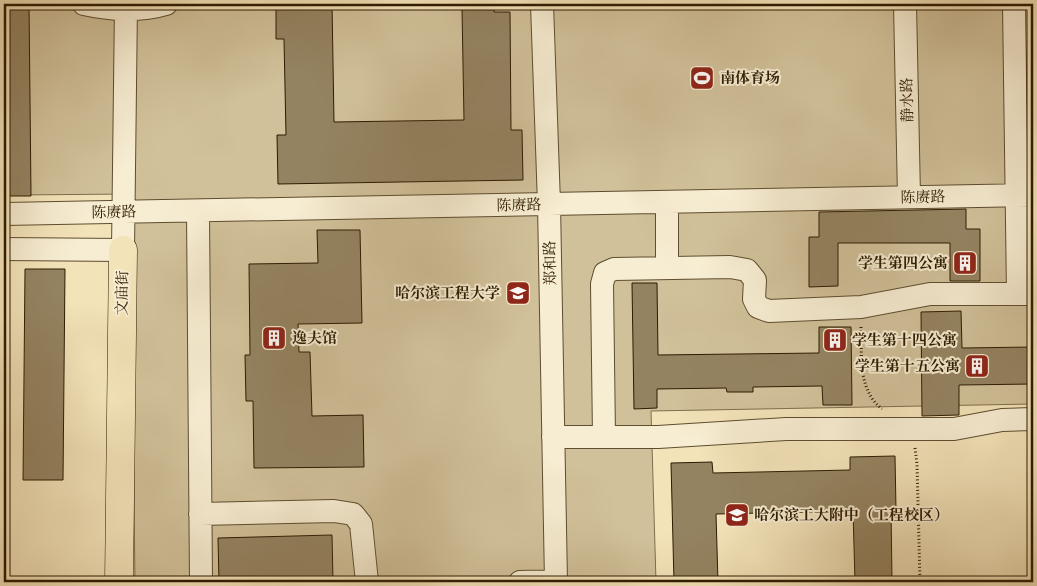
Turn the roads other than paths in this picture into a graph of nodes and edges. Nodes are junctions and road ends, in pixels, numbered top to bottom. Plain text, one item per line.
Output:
1 (84, 4) edge
2 (166, 4) edge
3 (542, 4) edge
4 (905, 4) edge
5 (1014, 4) edge
6 (126, 6) edge
7 (1024, 44) edge
8 (1025, 195) edge
9 (909, 197) junction
10 (667, 202) junction
11 (549, 204) junction
12 (198, 211) junction
13 (123, 212) junction
14 (4, 214) edge
15 (4, 249) edge
16 (123, 250) junction
17 (667, 268) junction
18 (1026, 294) edge
19 (1033, 419) edge
20 (604, 437) junction
21 (553, 438) junction
22 (200, 514) junction
23 (119, 582) edge
24 (200, 582) edge
25 (368, 582) edge
26 (520, 582) edge
27 (556, 582) edge

1 - 6 street
2 - 6 street
3 - 11 street, 郑和路
4 - 9 street, 静水路
5 - 7 street
6 - 13 street, 文庙街
7 - 8 street
8 - 9 street, 陈赓路
8 - 18 street
9 - 10 street, 陈赓路
10 - 11 street, 陈赓路
10 - 17 street
11 - 12 street, 陈赓路
11 - 21 street, 郑和路
12 - 13 street, 陈赓路
12 - 22 street
13 - 14 street, 陈赓路
13 - 16 street, 文庙街
15 - 16 street
16 - 23 main road, 文庙街
17 - 18 street
17 - 20 street
19 - 20 street
20 - 21 street
21 - 27 street, 郑和路
22 - 24 street
22 - 25 street
26 - 27 street

